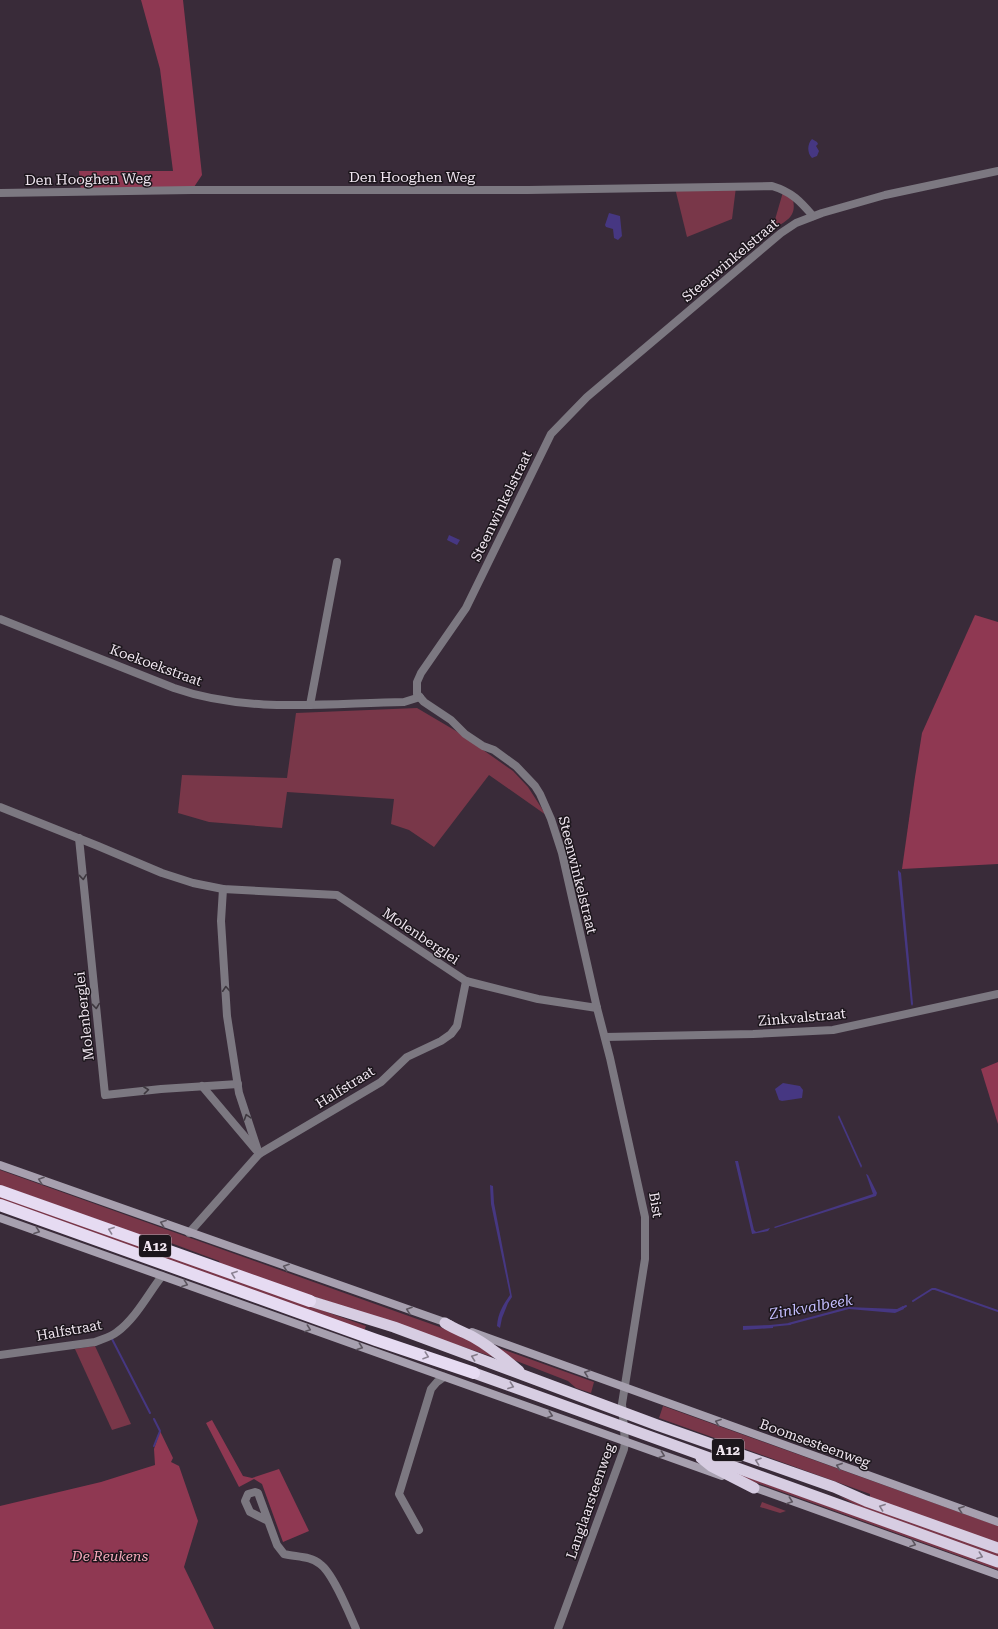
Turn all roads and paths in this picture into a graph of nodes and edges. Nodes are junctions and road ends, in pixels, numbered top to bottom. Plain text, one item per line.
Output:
1 (998, 171) edge
2 (0, 194) edge
3 (813, 216) junction
4 (337, 562) dead end
5 (0, 620) edge
6 (420, 697) junction
7 (310, 705) junction
8 (0, 807) edge
9 (79, 838) junction
10 (223, 889) junction
11 (466, 981) junction
12 (998, 994) edge
13 (597, 1008) junction
14 (605, 1037) junction
15 (238, 1084) junction
16 (202, 1086) junction
17 (259, 1154) junction
18 (0, 1165) edge
19 (0, 1191) edge
20 (0, 1205) edge
21 (0, 1212) edge
22 (32, 1216) junction
23 (0, 1218) edge
24 (189, 1233) junction
25 (162, 1276) junction
26 (310, 1301) joint
27 (445, 1323) junction
28 (0, 1355) edge
29 (474, 1373) joint
30 (524, 1376) junction
31 (444, 1377) junction
32 (624, 1383) junction
33 (622, 1412) junction
34 (623, 1427) junction
35 (625, 1442) junction
36 (695, 1453) junction
37 (754, 1488) junction
38 (268, 1522) dead end
39 (998, 1522) edge
40 (419, 1530) dead end
41 (998, 1548) edge
42 (998, 1562) edge
43 (998, 1575) edge
44 (356, 1629) edge
45 (558, 1629) edge

1 - 3 street, Steenwinkelstraat
2 - 3 street, Den Hooghen Weg
3 - 6 street, Steenwinkelstraat
4 - 7 street
5 - 7 street, Koekoekstraat
6 - 7 street, Koekoekstraat
6 - 13 street, Steenwinkelstraat
8 - 9 street, Molenberglei
9 - 10 street, Molenberglei
9 -> 16 street, Molenberglei
10 - 11 street, Molenberglei
15 -> 10 street
11 - 13 street
11 - 17 street, Halfstraat
12 - 14 street, Zinkvalstraat
13 - 14 street, Steenwinkelstraat
14 - 32 street, Bist
15 - 16 street, Molenberglei
17 -> 15 street
16 - 17 street
17 - 24 street, Halfstraat
24 -> 18 main road, Boomsesteenweg
26 -> 19 highway, A12
20 - 22 highway, A12
21 - 22 highway
22 -> 29 highway, A12
23 -> 25 main road
27 -> 24 main road, Boomsesteenweg
25 - 28 street, Halfstraat
25 -> 31 main road
30 -> 26 highway, A12
27 - 30 highway
32 -> 27 main road, Boomsesteenweg
29 -> 34 highway, A12
30 - 33 highway, A12
31 -> 35 main road
31 - 40 street
32 - 33 street, Langlaarsteenweg
39 -> 32 main road, Boomsesteenweg
33 - 34 street, Langlaarsteenweg
41 -> 33 highway, A12
34 - 35 street, Langlaarsteenweg
34 - 36 highway, A12
35 -> 37 main road
35 - 45 street, Langlaarsteenweg
36 - 37 highway
36 -> 42 highway, A12
37 -> 43 main road
38 - 44 street

